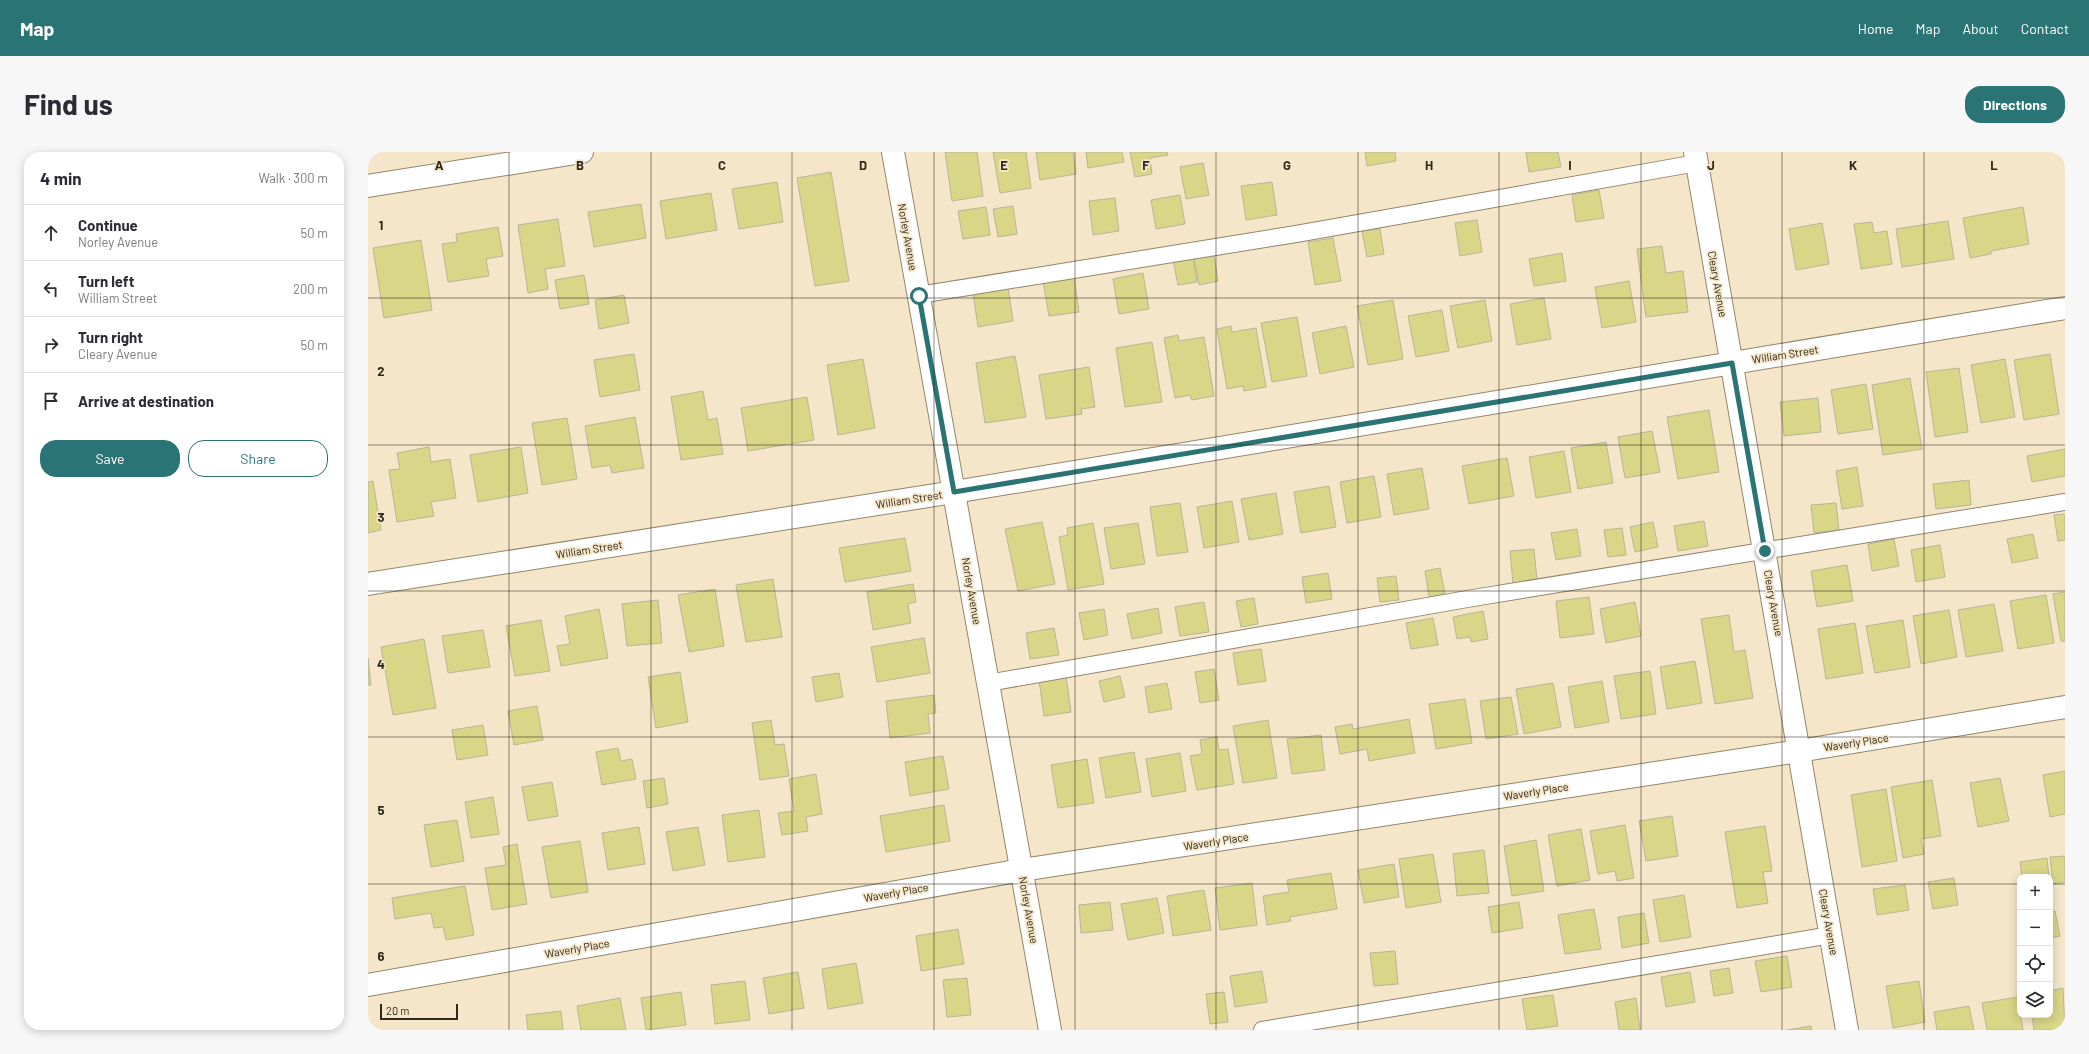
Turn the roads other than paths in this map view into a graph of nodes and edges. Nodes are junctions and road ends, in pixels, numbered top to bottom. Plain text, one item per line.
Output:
1 (582, 152) edge
2 (893, 152) edge
3 (1696, 158) edge
4 (368, 186) edge
5 (919, 296) junction
6 (2065, 308) edge
7 (1732, 363) junction
8 (954, 492) junction
9 (2065, 502) edge
10 (1765, 551) junction
11 (368, 584) edge
12 (988, 683) junction
13 (2065, 707) edge
14 (1799, 751) junction
15 (1022, 870) junction
16 (1831, 935) junction
17 (368, 985) edge
18 (1050, 1030) edge
19 (1262, 1030) edge
20 (1847, 1030) edge

1 - 4 street
2 - 5 street, Norley Avenue
3 - 5 lane
3 - 7 street, Cleary Avenue
5 - 8 street, Norley Avenue
6 - 7 street, William Street
7 - 8 street, William Street
7 - 10 street, Cleary Avenue
8 - 11 street, William Street
8 - 12 street, Norley Avenue
9 - 10 lane
10 - 12 lane
10 - 14 street, Cleary Avenue
12 - 15 street, Norley Avenue
13 - 14 street, Waverly Place
14 - 15 street, Waverly Place
14 - 16 street, Cleary Avenue
15 - 17 street, Waverly Place
15 - 18 street, Norley Avenue
16 - 19 lane
16 - 20 street, Cleary Avenue

